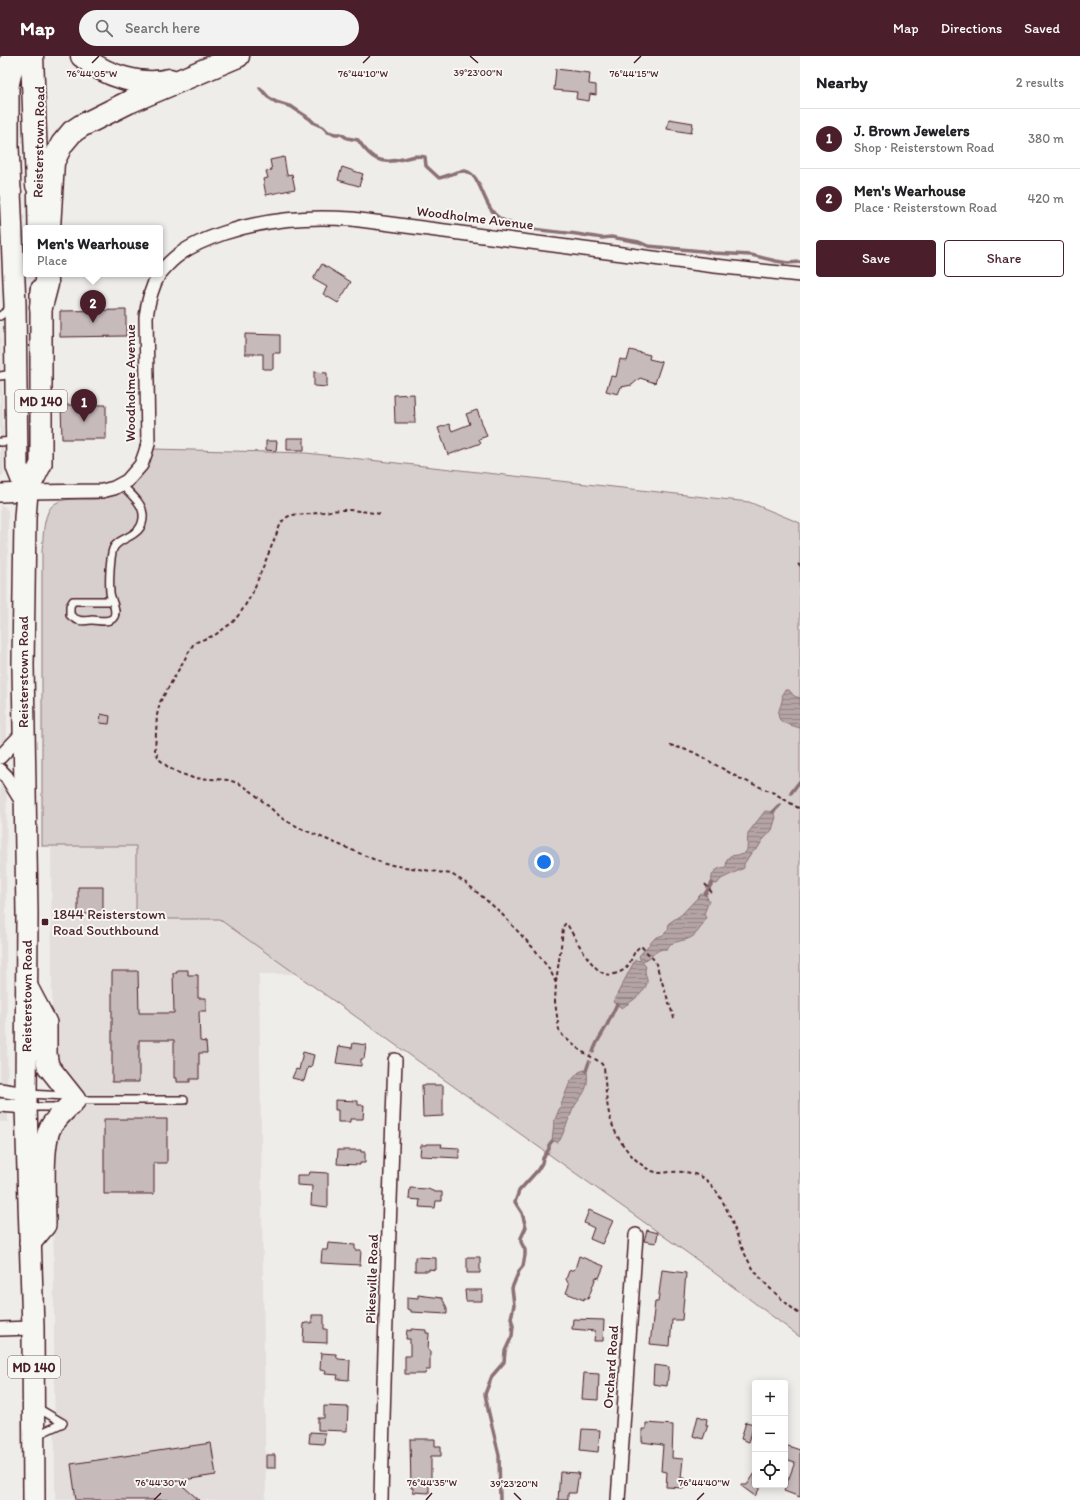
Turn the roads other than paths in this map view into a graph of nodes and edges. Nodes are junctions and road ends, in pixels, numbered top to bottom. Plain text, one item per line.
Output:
1 (7, 56) edge
2 (14, 56) edge
3 (32, 56) edge
4 (42, 56) edge
5 (82, 56) edge
6 (229, 60) edge
7 (8, 82) junction
8 (0, 166) edge
9 (37, 185) junction
10 (10, 192) junction
11 (39, 225) edge
12 (49, 225) edge
13 (163, 271) edge
14 (800, 275) edge
15 (40, 277) edge
16 (47, 277) edge
17 (158, 277) edge
18 (41, 307) junction
19 (7, 310) edge
20 (8, 375) edge
21 (8, 441) edge
22 (122, 485) junction
23 (27, 492) junction
24 (0, 493) edge
25 (112, 601) junction
26 (23, 733) junction
27 (0, 757) edge
28 (0, 770) edge
29 (24, 806) junction
30 (26, 986) junction
31 (395, 1060) dead end
32 (0, 1090) edge
33 (26, 1100) junction
34 (75, 1100) junction
35 (184, 1100) dead end
36 (0, 1105) edge
37 (636, 1235) dead end
38 (30, 1243) junction
39 (33, 1328) junction
40 (0, 1329) edge
41 (34, 1405) junction
42 (35, 1436) junction
43 (34, 1500) edge
44 (381, 1500) edge
45 (618, 1500) edge

1 - 7 main road, Reisterstown Road / MD 140
2 - 7 highway
3 - 9 highway
4 - 9 main road, Reisterstown Road
5 - 6 highway
6 - 12 highway
7 - 10 main road, Reisterstown Road / MD 140
8 - 10 highway
9 - 11 main road, Reisterstown Road
10 - 19 main road, Reisterstown Road / MD 140
13 - 14 street, Woodholme Avenue
15 - 18 main road, Reisterstown Road / MD 140
16 - 18 highway
17 - 22 street, Woodholme Avenue
18 - 23 main road, Reisterstown Road / MD 140
19 - 20 main road, Reisterstown Road / MD 140
20 - 21 main road, Reisterstown Road / MD 140
21 - 23 main road, Reisterstown Road / MD 140
22 - 23 street, Woodholme Avenue
22 - 25 lane
23 - 24 street
23 - 26 main road, Reisterstown Road / MD 140
25 - 25 lane
26 - 27 street
26 - 29 main road, Reisterstown Road / MD 140
28 - 29 street
29 - 30 main road, Reisterstown Road / MD 140
30 - 33 main road, Reisterstown Road / MD 140
30 - 34 main road
31 - 44 street, Pikesville Road
32 - 33 street
33 - 34 lane
33 - 34 lane
33 - 36 street
33 - 38 main road, Reisterstown Road / MD 140
34 - 35 lane
34 - 38 main road
37 - 45 street, Orchard Road
38 - 39 main road, Reisterstown Road / MD 140
39 - 40 street
39 - 41 main road, Reisterstown Road / MD 140
41 - 42 main road, Reisterstown Road / MD 140
41 - 42 lane
42 - 43 main road, Reisterstown Road / MD 140

